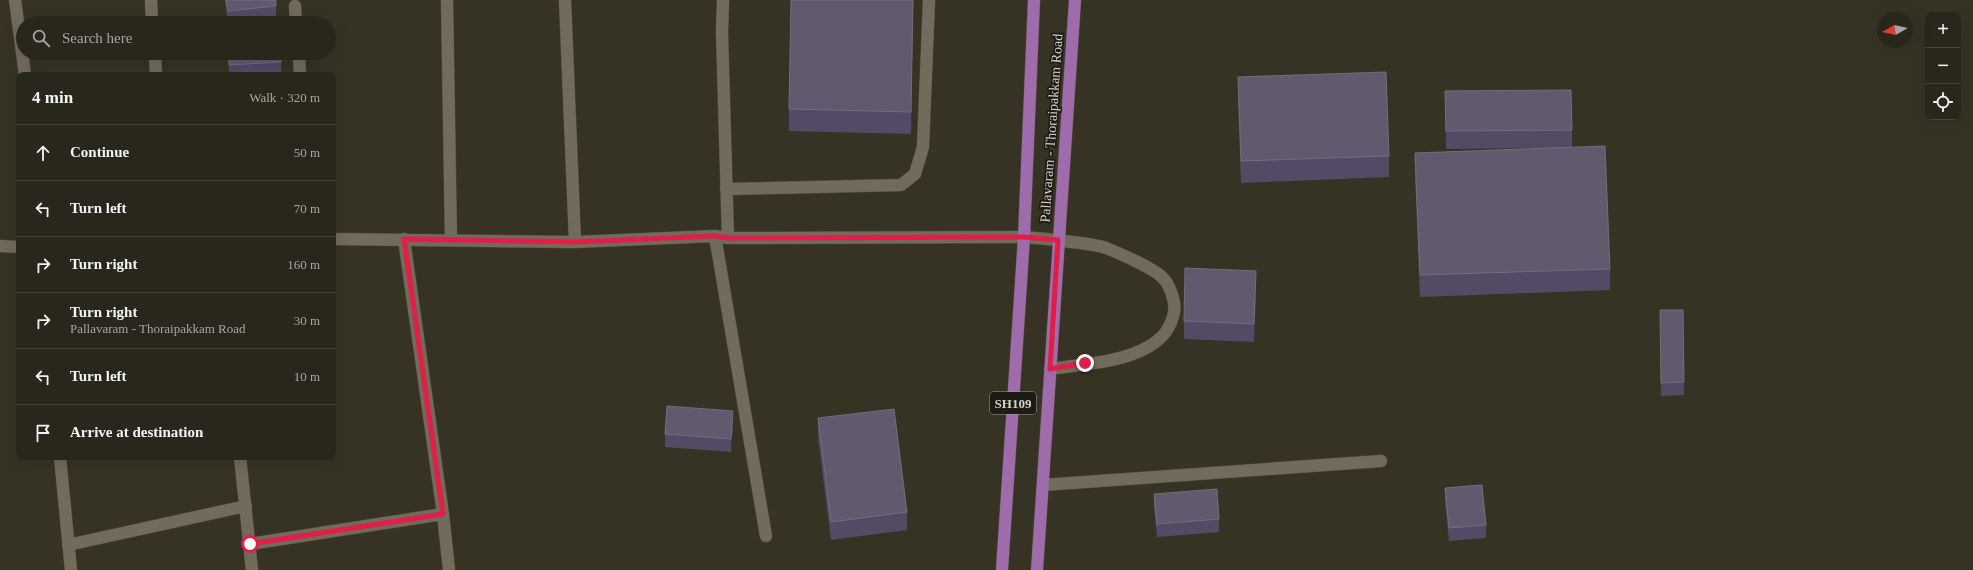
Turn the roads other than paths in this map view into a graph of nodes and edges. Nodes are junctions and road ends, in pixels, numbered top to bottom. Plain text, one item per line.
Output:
1 (15, 0) edge
2 (151, 0) edge
3 (447, 0) edge
4 (566, 0) edge
5 (723, 0) edge
6 (929, 0) edge
7 (1034, 0) edge
8 (1075, 0) edge
9 (295, 6) dead end
10 (17, 16) edge
11 (152, 16) edge
12 (296, 16) edge
13 (23, 60) edge
14 (155, 60) edge
15 (299, 60) edge
16 (25, 72) edge
17 (156, 72) edge
18 (300, 72) edge
19 (726, 190) junction
20 (715, 236) junction
21 (1024, 237) junction
22 (728, 238) junction
23 (336, 239) edge
24 (404, 239) junction
25 (451, 240) junction
26 (1058, 240) junction
27 (574, 242) junction
28 (0, 246) edge
29 (16, 247) edge
30 (1050, 369) junction
31 (60, 460) edge
32 (240, 460) edge
33 (1381, 461) dead end
34 (1043, 485) junction
35 (246, 506) junction
36 (443, 514) junction
37 (766, 536) dead end
38 (250, 544) junction
39 (68, 545) junction
40 (71, 570) edge
41 (252, 570) edge
42 (449, 570) edge
43 (1002, 570) edge
44 (1037, 570) edge

1 - 10 street
2 - 11 street
3 - 25 street
4 - 27 street
5 - 19 street
6 - 19 street
7 - 21 main road, Pallavaram - Thoraipakkam Road / SH109
8 - 26 main road, Pallavaram - Thoraipakkam Road / SH109
9 - 12 street
13 - 16 street
14 - 17 street
15 - 18 street
19 - 22 street
20 - 22 street
20 - 27 street
20 - 37 street
21 - 22 street
21 - 26 street
21 - 43 main road, Pallavaram - Thoraipakkam Road / SH109
23 - 24 street
24 - 25 street
24 - 36 street
25 - 27 street
26 - 30 main road, Pallavaram - Thoraipakkam Road / SH109
26 - 30 street
28 - 29 street
30 - 34 main road, Pallavaram - Thoraipakkam Road / SH109
31 - 39 street
32 - 35 street
33 - 34 street
34 - 44 main road, Pallavaram - Thoraipakkam Road / SH109
35 - 38 street
35 - 39 street
36 - 38 street
36 - 42 street
38 - 41 street
39 - 40 street

